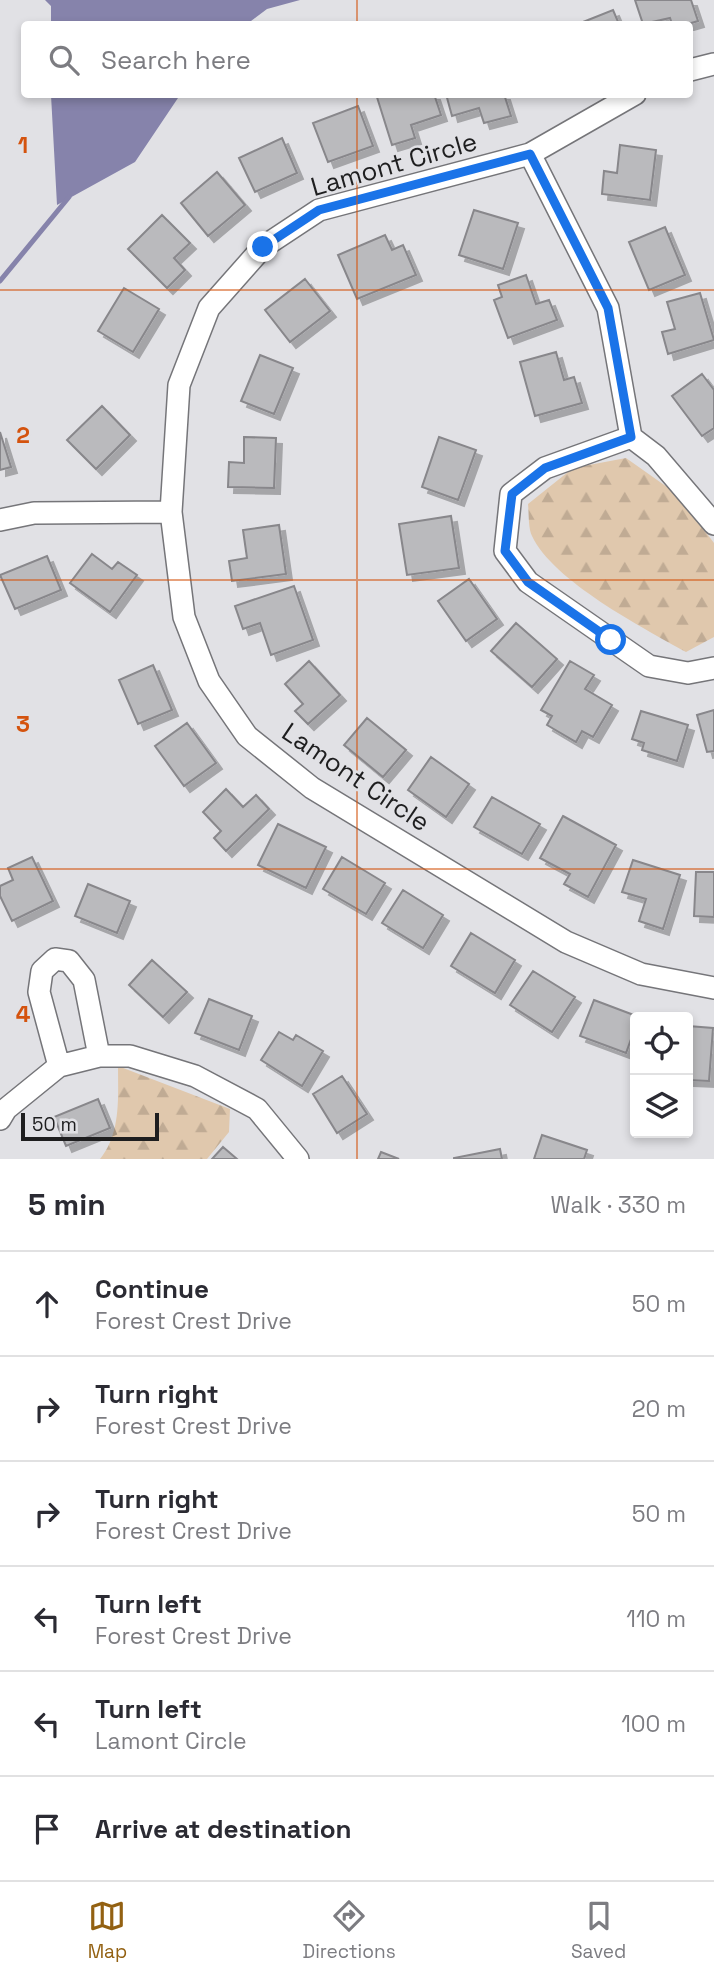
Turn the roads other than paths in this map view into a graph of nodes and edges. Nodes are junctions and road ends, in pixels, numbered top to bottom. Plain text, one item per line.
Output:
1 (714, 64) edge
2 (693, 69) edge
3 (628, 98) edge
4 (530, 154) junction
5 (631, 437) junction
6 (171, 512) junction
7 (0, 520) edge
8 (714, 524) edge
9 (714, 668) edge
10 (714, 988) edge
11 (99, 1056) junction
12 (59, 1066) junction
13 (0, 1119) edge
14 (299, 1159) edge

1 - 2 street
3 - 4 street, Lamont Circle
4 - 5 street
4 - 6 street, Lamont Circle
5 - 8 street
5 - 9 street
6 - 7 street
6 - 10 street, Lamont Circle
11 - 12 street
11 - 12 street
11 - 14 street
12 - 13 street

